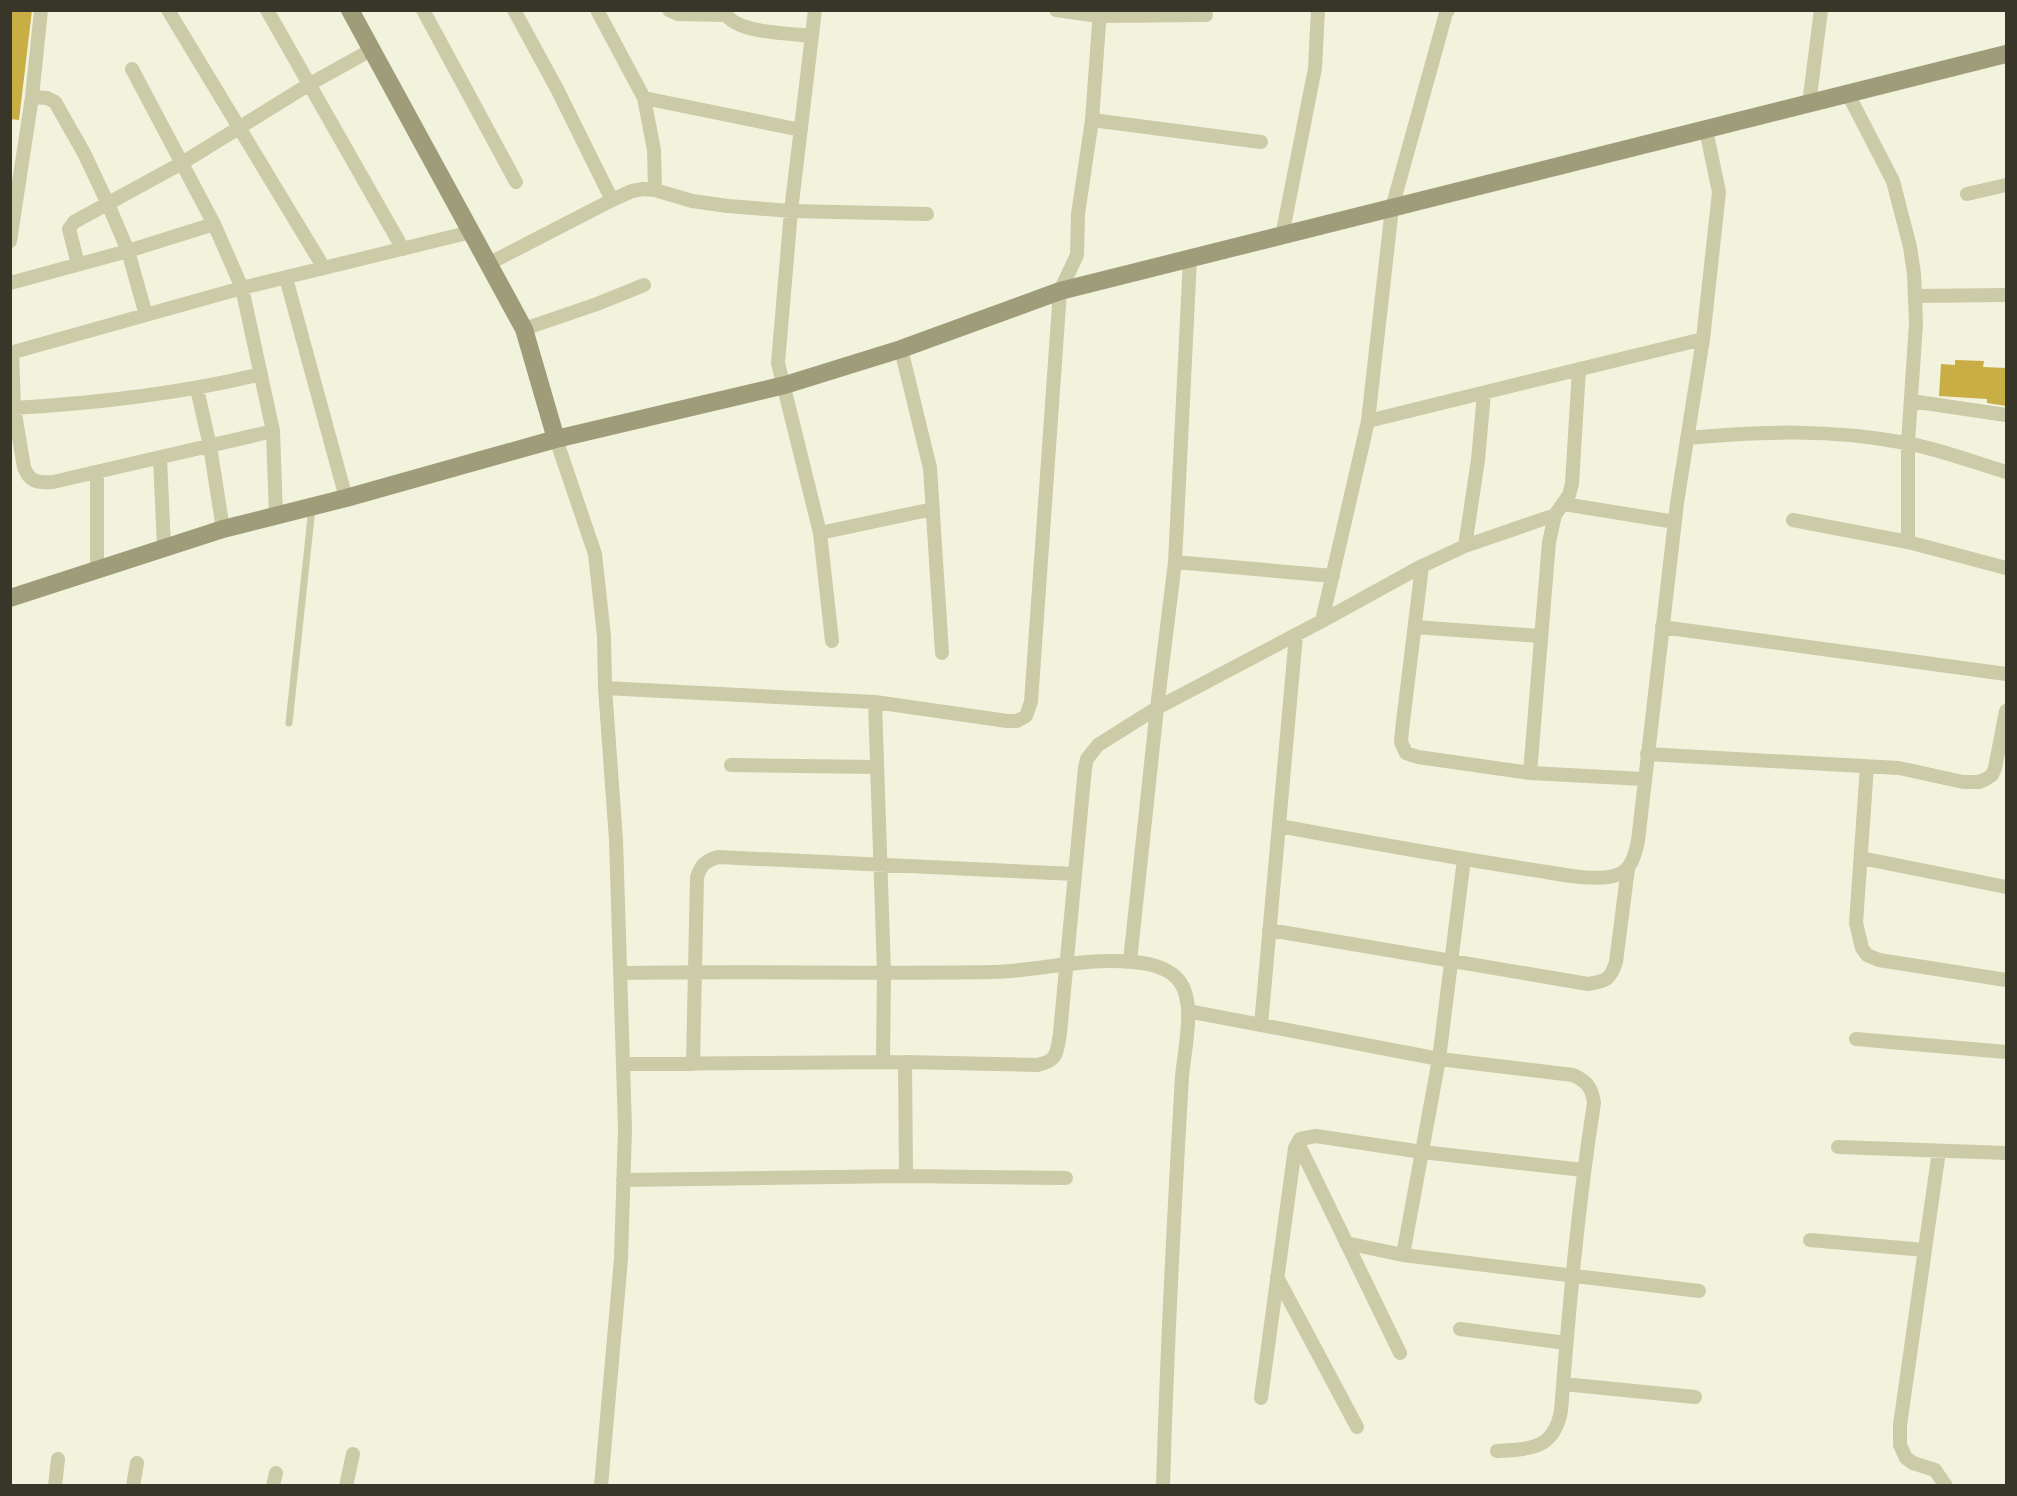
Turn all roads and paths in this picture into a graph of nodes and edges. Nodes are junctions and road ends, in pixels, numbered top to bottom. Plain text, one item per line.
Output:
1 (41, 10) edge
2 (168, 10) edge
3 (267, 10) edge
4 (350, 10) edge
5 (423, 10) edge
6 (514, 10) edge
7 (597, 10) edge
8 (669, 10) edge
9 (814, 10) edge
10 (1056, 10) edge
11 (1318, 10) edge
12 (1448, 10) edge
13 (1821, 10) edge
14 (724, 13) edge
15 (1100, 13) edge
16 (1206, 15) dead end
17 (812, 36) junction
18 (371, 50) junction
19 (2007, 54) edge
20 (132, 69) dead end
21 (308, 85) junction
22 (1848, 94) junction
23 (32, 97) junction
24 (644, 98) junction
25 (1809, 104) junction
26 (1092, 120) junction
27 (241, 129) junction
28 (801, 130) junction
29 (1706, 130) junction
30 (1261, 142) dead end
31 (182, 164) junction
32 (516, 182) dead end
33 (2007, 185) edge
34 (655, 190) junction
35 (1967, 194) dead end
36 (612, 200) junction
37 (108, 204) junction
38 (1392, 208) junction
39 (791, 211) junction
40 (927, 214) dead end
41 (214, 224) junction
42 (471, 232) junction
43 (1282, 236) junction
44 (10, 241) edge
45 (403, 249) junction
46 (128, 250) junction
47 (1190, 259) junction
48 (78, 264) junction
49 (488, 264) junction
50 (324, 268) junction
51 (286, 278) junction
52 (10, 283) edge
53 (644, 285) dead end
54 (242, 288) junction
55 (1060, 291) junction
56 (2007, 295) edge
57 (1915, 296) junction
58 (146, 315) junction
59 (524, 329) junction
60 (1703, 339) junction
61 (901, 349) junction
62 (11, 353) edge
63 (1579, 369) junction
64 (261, 374) junction
65 (785, 385) junction
66 (197, 389) junction
67 (1484, 393) junction
68 (1911, 401) junction
69 (15, 408) junction
70 (2007, 415) edge
71 (1368, 421) junction
72 (273, 431) junction
73 (1687, 438) junction
74 (556, 439) junction
75 (1908, 443) junction
76 (210, 446) junction
77 (160, 458) junction
78 (97, 472) junction
79 (2007, 472) edge
80 (346, 498) junction
81 (312, 506) junction
82 (933, 509) junction
83 (1559, 510) junction
84 (276, 516) junction
85 (1793, 520) dead end
86 (1675, 522) junction
87 (223, 529) junction
88 (820, 533) junction
89 (1908, 542) junction
90 (1465, 546) junction
91 (164, 548) junction
92 (1175, 562) junction
93 (1422, 566) junction
94 (2007, 568) edge
95 (98, 570) junction
96 (1333, 576) junction
97 (10, 598) edge
98 (1322, 621) junction
99 (1415, 627) junction
100 (1662, 627) junction
101 (1296, 635) junction
102 (1541, 636) junction
103 (832, 640) dead end
104 (942, 652) dead end
105 (2007, 674) edge
106 (605, 688) junction
107 (875, 702) junction
108 (1156, 708) junction
109 (2007, 711) edge
110 (289, 723) dead end
111 (1647, 754) junction
112 (731, 765) dead end
113 (1867, 766) junction
114 (877, 767) junction
115 (1530, 773) junction
116 (1644, 779) junction
117 (1279, 826) junction
118 (1861, 858) junction
119 (1464, 859) junction
120 (880, 864) junction
121 (1628, 868) junction
122 (1075, 874) junction
123 (2007, 887) edge
124 (1269, 930) junction
125 (1130, 961) junction
126 (1451, 961) junction
127 (1066, 965) junction
128 (695, 972) junction
129 (884, 972) junction
130 (621, 973) junction
131 (2007, 980) edge
132 (1188, 1011) junction
133 (1261, 1025) junction
134 (1856, 1039) dead end
135 (2007, 1052) edge
136 (1439, 1059) junction
137 (883, 1062) junction
138 (905, 1062) junction
139 (624, 1064) junction
140 (693, 1064) junction
141 (1298, 1143) junction
142 (1838, 1147) dead end
143 (1940, 1151) junction
144 (1422, 1152) junction
145 (2007, 1153) edge
146 (1583, 1170) junction
147 (906, 1176) junction
148 (1066, 1178) dead end
149 (623, 1180) junction
150 (1810, 1240) dead end
151 (1346, 1243) junction
152 (1925, 1251) junction
153 (1403, 1255) junction
154 (1571, 1275) junction
155 (1277, 1277) junction
156 (1699, 1291) dead end
157 (1460, 1329) dead end
158 (1566, 1343) junction
159 (1400, 1353) dead end
160 (1563, 1384) junction
161 (1695, 1397) dead end
162 (1261, 1398) dead end
163 (1357, 1427) dead end
164 (1497, 1451) dead end
165 (353, 1454) dead end
166 (58, 1459) dead end
167 (137, 1463) dead end
168 (55, 1485) edge
169 (133, 1485) edge
170 (346, 1485) edge
171 (601, 1485) edge
172 (1163, 1485) edge
173 (1946, 1485) edge

1 - 23 street
2 - 27 street
3 - 21 street
4 - 18 street
5 - 32 street
6 - 36 street
7 - 24 street
8 - 14 street
9 - 17 street
10 - 15 street
11 - 43 street
12 - 38 street
13 - 25 street
14 - 17 street
15 - 16 street
15 - 26 street
17 - 28 street
18 - 21 street
18 - 42 street
19 - 22 street
20 - 31 street
21 - 27 street
21 - 45 street
22 - 25 street
22 - 57 street
23 - 37 street
23 - 44 street
24 - 28 street
24 - 34 street
25 - 29 street
26 - 30 street
26 - 55 street
27 - 31 street
27 - 50 street
28 - 39 street
29 - 38 street
29 - 60 street
31 - 37 street
31 - 41 street
33 - 35 street
34 - 36 street
34 - 39 street
36 - 49 street
37 - 46 street
37 - 48 street
38 - 43 street
38 - 71 street
39 - 40 street
39 - 65 street
41 - 46 street
41 - 54 street
42 - 45 street
42 - 49 street
43 - 47 street
45 - 50 street
46 - 48 street
46 - 58 street
47 - 55 street
47 - 92 street
48 - 52 street
49 - 59 street
50 - 51 street
51 - 54 street
51 - 80 street
53 - 59 street
54 - 58 street
54 - 64 street
55 - 61 street
55 - 107 street
56 - 57 street
57 - 68 street
58 - 62 street
59 - 74 street
60 - 63 street
60 - 73 street
61 - 65 street
61 - 82 street
62 - 69 street
63 - 67 street
63 - 83 street
64 - 66 street
64 - 72 street
65 - 74 street
65 - 88 street
66 - 69 street
66 - 76 street
67 - 71 street
67 - 90 street
68 - 70 street
68 - 75 street
69 - 78 street
71 - 96 street
72 - 76 street
72 - 84 street
73 - 75 street
73 - 86 street
74 - 80 street
74 - 106 street
75 - 79 street
75 - 89 street
76 - 77 street
76 - 87 street
77 - 78 street
77 - 91 street
78 - 95 street
80 - 81 street
81 - 84 street
81 - 110 lane
82 - 88 street
82 - 104 street
83 - 86 street
83 - 90 street
83 - 102 street
84 - 87 street
85 - 89 street
86 - 100 street
87 - 91 street
88 - 103 street
89 - 94 street
90 - 93 street
91 - 95 street
92 - 96 street
92 - 108 street
93 - 98 street
93 - 99 street
95 - 97 street
96 - 98 street
98 - 101 street
99 - 102 street
99 - 115 street
100 - 105 street
100 - 111 street
101 - 108 street
101 - 117 street
102 - 115 street
106 - 107 street
106 - 130 street
107 - 114 street
108 - 122 street
108 - 125 street
109 - 113 street
111 - 113 street
111 - 116 street
112 - 114 street
113 - 118 street
114 - 120 street
115 - 116 street
116 - 121 street
117 - 119 street
117 - 124 street
118 - 123 street
118 - 131 street
119 - 121 street
119 - 126 street
120 - 122 street
120 - 128 street
120 - 129 street
121 - 126 street
122 - 127 street
124 - 126 street
124 - 133 street
125 - 127 street
125 - 132 street
126 - 136 street
127 - 129 street
127 - 138 street
128 - 129 street
128 - 130 street
128 - 140 street
129 - 137 street
130 - 139 street
132 - 133 street
132 - 172 street
133 - 136 street
134 - 135 street
136 - 144 street
136 - 146 street
137 - 138 street
137 - 140 street
138 - 147 street
139 - 140 street
139 - 149 street
141 - 144 street
141 - 151 street
141 - 155 street
142 - 143 street
143 - 145 street
143 - 152 street
144 - 146 street
144 - 153 street
146 - 154 street
147 - 148 street
147 - 149 street
149 - 171 street
150 - 152 street
151 - 153 street
151 - 159 street
152 - 173 street
153 - 154 street
154 - 156 street
154 - 158 street
155 - 162 street
155 - 163 street
157 - 158 street
158 - 160 street
160 - 161 street
160 - 164 street
165 - 170 street
166 - 168 street
167 - 169 street

